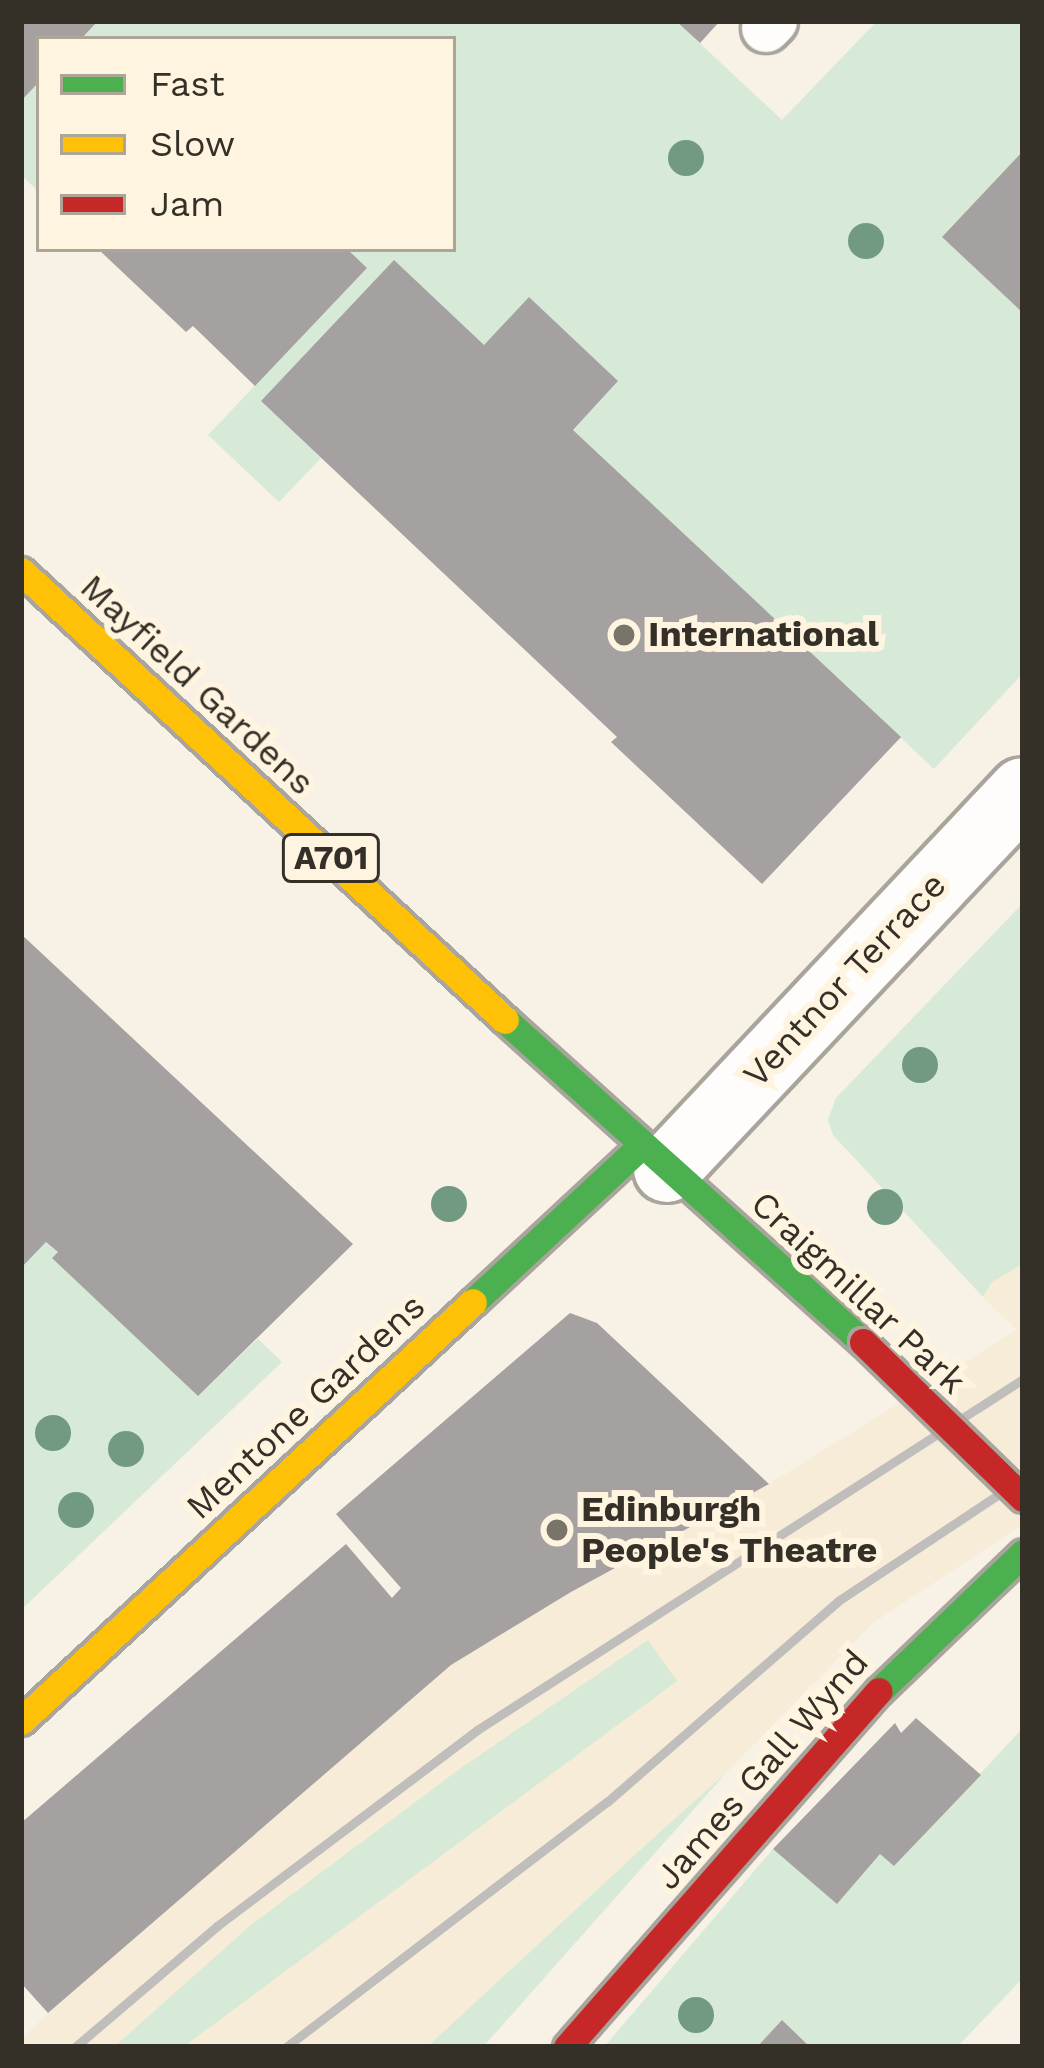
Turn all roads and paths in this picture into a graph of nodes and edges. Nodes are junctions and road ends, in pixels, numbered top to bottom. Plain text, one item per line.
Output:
1 (21, 571) edge
2 (1023, 791) edge
3 (654, 1157) junction
4 (1023, 1498) edge
5 (1023, 1553) edge
6 (21, 1721) edge
7 (567, 2047) edge

1 - 3 street, Mayfield Gardens / A701
2 - 3 street, Ventnor Terrace
3 - 4 street, Craigmillar Park / A701, bridge
3 - 6 street, Mentone Gardens
5 - 7 street, James Gall Wynd

